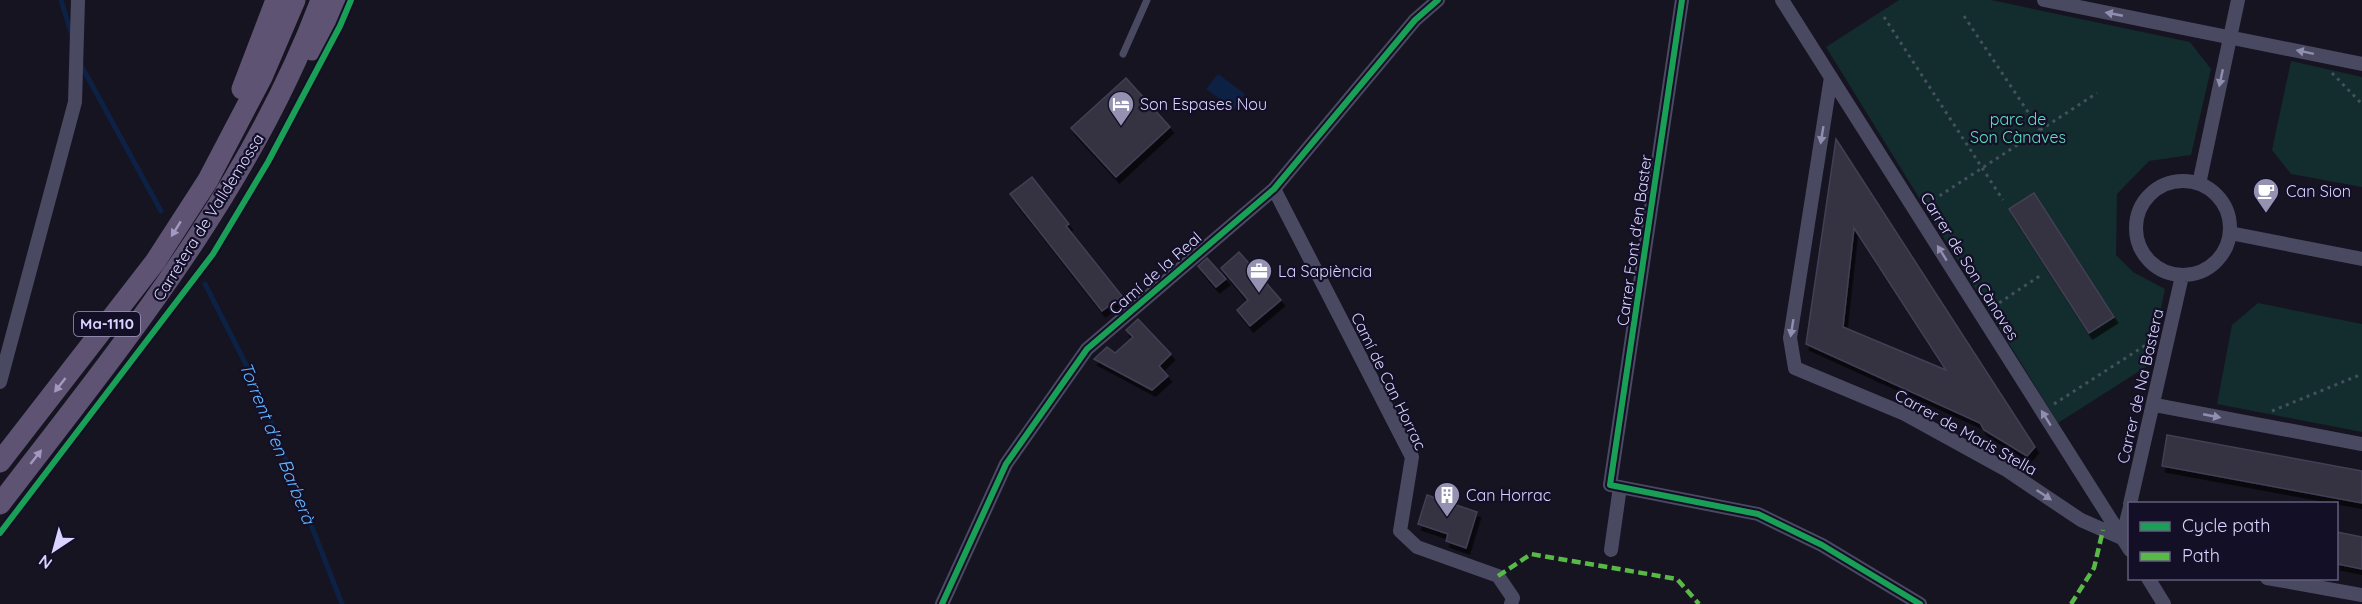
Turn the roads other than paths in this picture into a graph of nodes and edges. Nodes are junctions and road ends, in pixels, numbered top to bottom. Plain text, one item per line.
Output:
1 (78, 0) edge
2 (276, 0) edge
3 (295, 0) edge
4 (321, 0) edge
5 (338, 0) edge
6 (1147, 0) edge
7 (1438, 0) edge
8 (1682, 0) edge
9 (1782, 0) edge
10 (2044, 0) edge
11 (2238, 0) edge
12 (2230, 36) junction
13 (1123, 54) dead end
14 (2362, 64) edge
15 (1831, 77) junction
16 (262, 133) junction
17 (208, 180) junction
18 (2199, 184) junction
19 (1274, 189) junction
20 (2230, 233) junction
21 (2362, 259) edge
22 (2182, 276) junction
23 (0, 382) edge
24 (2155, 405) junction
25 (2362, 444) edge
26 (0, 462) edge
27 (1615, 486) junction
28 (2131, 502) edge
29 (0, 504) edge
30 (2128, 524) edge
31 (2126, 544) edge
32 (1611, 550) dead end
33 (2149, 580) edge
34 (2273, 580) edge
35 (2362, 595) edge
36 (942, 604) edge
37 (1511, 604) edge
38 (1920, 604) edge
39 (2164, 604) edge

1 - 23 street
2 - 17 main road
3 - 17 main road, Carretera de Valldemossa / Ma-1110
4 - 16 main road, Carretera de Valldemossa / Ma-1110
5 - 16 main road
6 - 13 lane
7 - 19 street, Camí de la Real
8 - 27 street, Carrer Font d'en Baster
9 - 15 street, Carrer de Son Cànaves
12 -> 10 street
11 - 12 street
14 -> 12 street
12 -> 18 street
31 -> 15 street, Carrer de Son Cànaves
15 -> 31 street, Carrer de Maris Stella
29 -> 16 main road, Carretera de Valldemossa / Ma-1110
17 -> 26 main road, Carretera de Valldemossa / Ma-1110
18 - 20 street
18 - 22 street
19 - 36 street, Camí de la Real
19 - 37 street, Camí de Can Horrac
20 - 21 street
20 - 22 street
22 - 24 street, Carrer de Na Bastera
24 -> 25 street
24 - 28 street, Carrer de Na Bastera
27 - 32 street, Carrer Font d'en Baster
27 - 38 street
30 - 31 street, Carrer de Na Bastera
33 - 39 street
34 - 35 street

